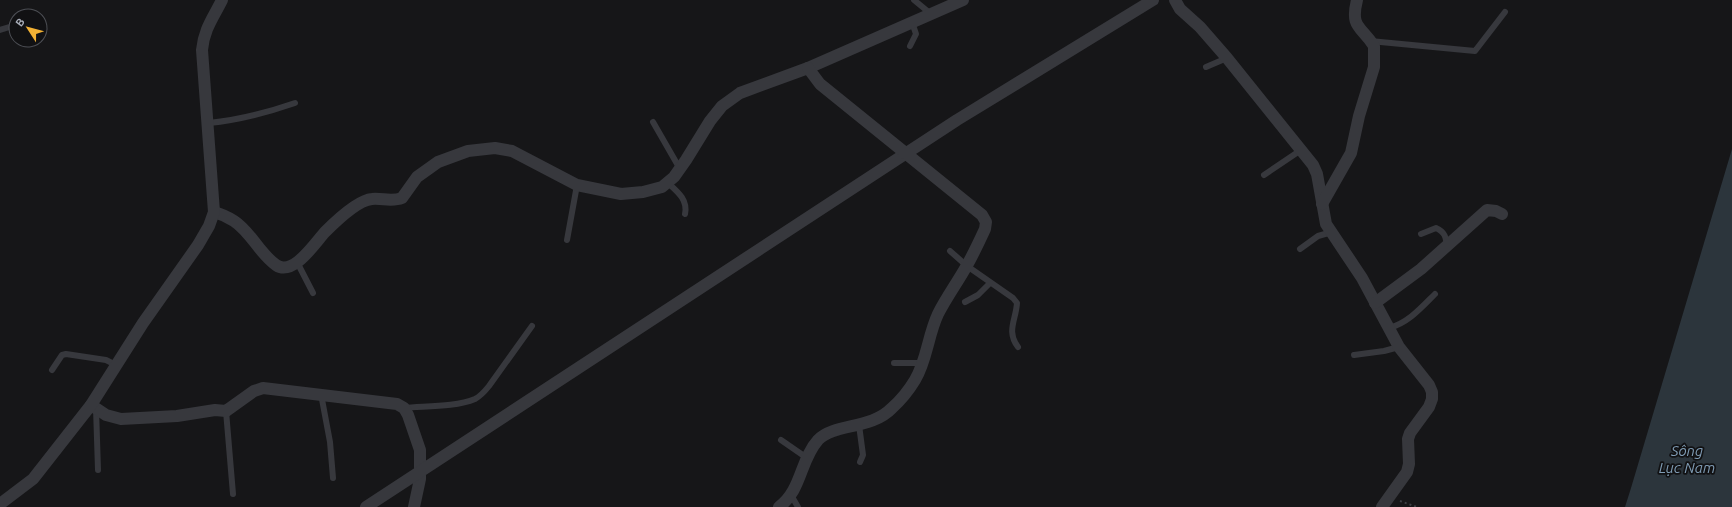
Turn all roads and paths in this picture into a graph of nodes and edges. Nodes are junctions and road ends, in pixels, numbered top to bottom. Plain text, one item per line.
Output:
1 (222, 0) edge
2 (914, 0) edge
3 (963, 0) edge
4 (1153, 0) edge
5 (1175, 0) edge
6 (1357, 0) edge
7 (1505, 12) dead end
8 (931, 14) junction
9 (909, 24) junction
10 (1370, 41) junction
11 (910, 46) dead end
12 (1227, 58) junction
13 (1206, 67) dead end
14 (808, 68) junction
15 (295, 103) dead end
16 (653, 122) dead end
17 (209, 123) junction
18 (1301, 150) junction
19 (907, 153) junction
20 (680, 169) junction
21 (1264, 175) dead end
22 (668, 183) junction
23 (577, 185) junction
24 (1322, 204) junction
25 (214, 212) junction
26 (685, 214) dead end
27 (1502, 214) dead end
28 (1332, 232) junction
29 (1421, 234) dead end
30 (567, 240) dead end
31 (1447, 247) junction
32 (1300, 249) dead end
33 (950, 251) dead end
34 (297, 262) junction
35 (967, 266) junction
36 (990, 283) junction
37 (313, 293) dead end
38 (1435, 294) dead end
39 (965, 302) dead end
40 (1375, 303) junction
41 (532, 326) dead end
42 (1389, 328) junction
43 (1018, 346) dead end
44 (1399, 347) junction
45 (1354, 355) dead end
46 (894, 363) dead end
47 (922, 363) junction
48 (116, 365) junction
49 (52, 370) dead end
50 (321, 394) junction
51 (94, 407) junction
52 (404, 408) junction
53 (226, 411) junction
54 (858, 425) junction
55 (781, 440) dead end
56 (807, 458) junction
57 (860, 462) dead end
58 (98, 470) dead end
59 (420, 473) junction
60 (333, 478) dead end
61 (233, 494) dead end
62 (791, 495) junction
63 (1390, 497) junction
64 (0, 504) edge
65 (366, 507) edge
66 (414, 507) edge
67 (779, 507) edge
68 (798, 507) edge
69 (1382, 507) edge
70 (1417, 507) edge

1 - 17 street
2 - 8 lane
3 - 8 street
4 - 19 street
5 - 12 street
6 - 10 street
7 - 10 lane
8 - 9 street
9 - 11 lane
9 - 14 street
10 - 24 street
12 - 13 lane
12 - 18 street
14 - 19 street
14 - 20 street
15 - 17 lane
16 - 20 lane
17 - 25 street
18 - 21 lane
18 - 24 street
19 - 35 street
19 - 59 street
20 - 22 street
22 - 23 street
22 - 26 lane
23 - 30 lane
23 - 34 street
24 - 28 street
25 - 34 street
25 - 48 street
27 - 31 street
28 - 32 lane
28 - 40 street
29 - 31 lane
31 - 40 street
33 - 35 lane
34 - 37 lane
35 - 36 lane
35 - 47 street
36 - 39 lane
36 - 43 lane
38 - 42 lane
40 - 42 street
41 - 52 lane
42 - 44 street
44 - 45 lane
44 - 63 street
46 - 47 lane
47 - 54 street
48 - 49 lane
48 - 51 street
50 - 52 street
50 - 53 street
50 - 60 lane
51 - 53 street
51 - 58 lane
51 - 64 street
52 - 59 street
53 - 61 lane
54 - 56 street
54 - 57 lane
55 - 56 lane
56 - 62 street
59 - 65 street
59 - 66 street
62 - 67 street
62 - 68 lane
63 - 69 street
63 - 70 path

